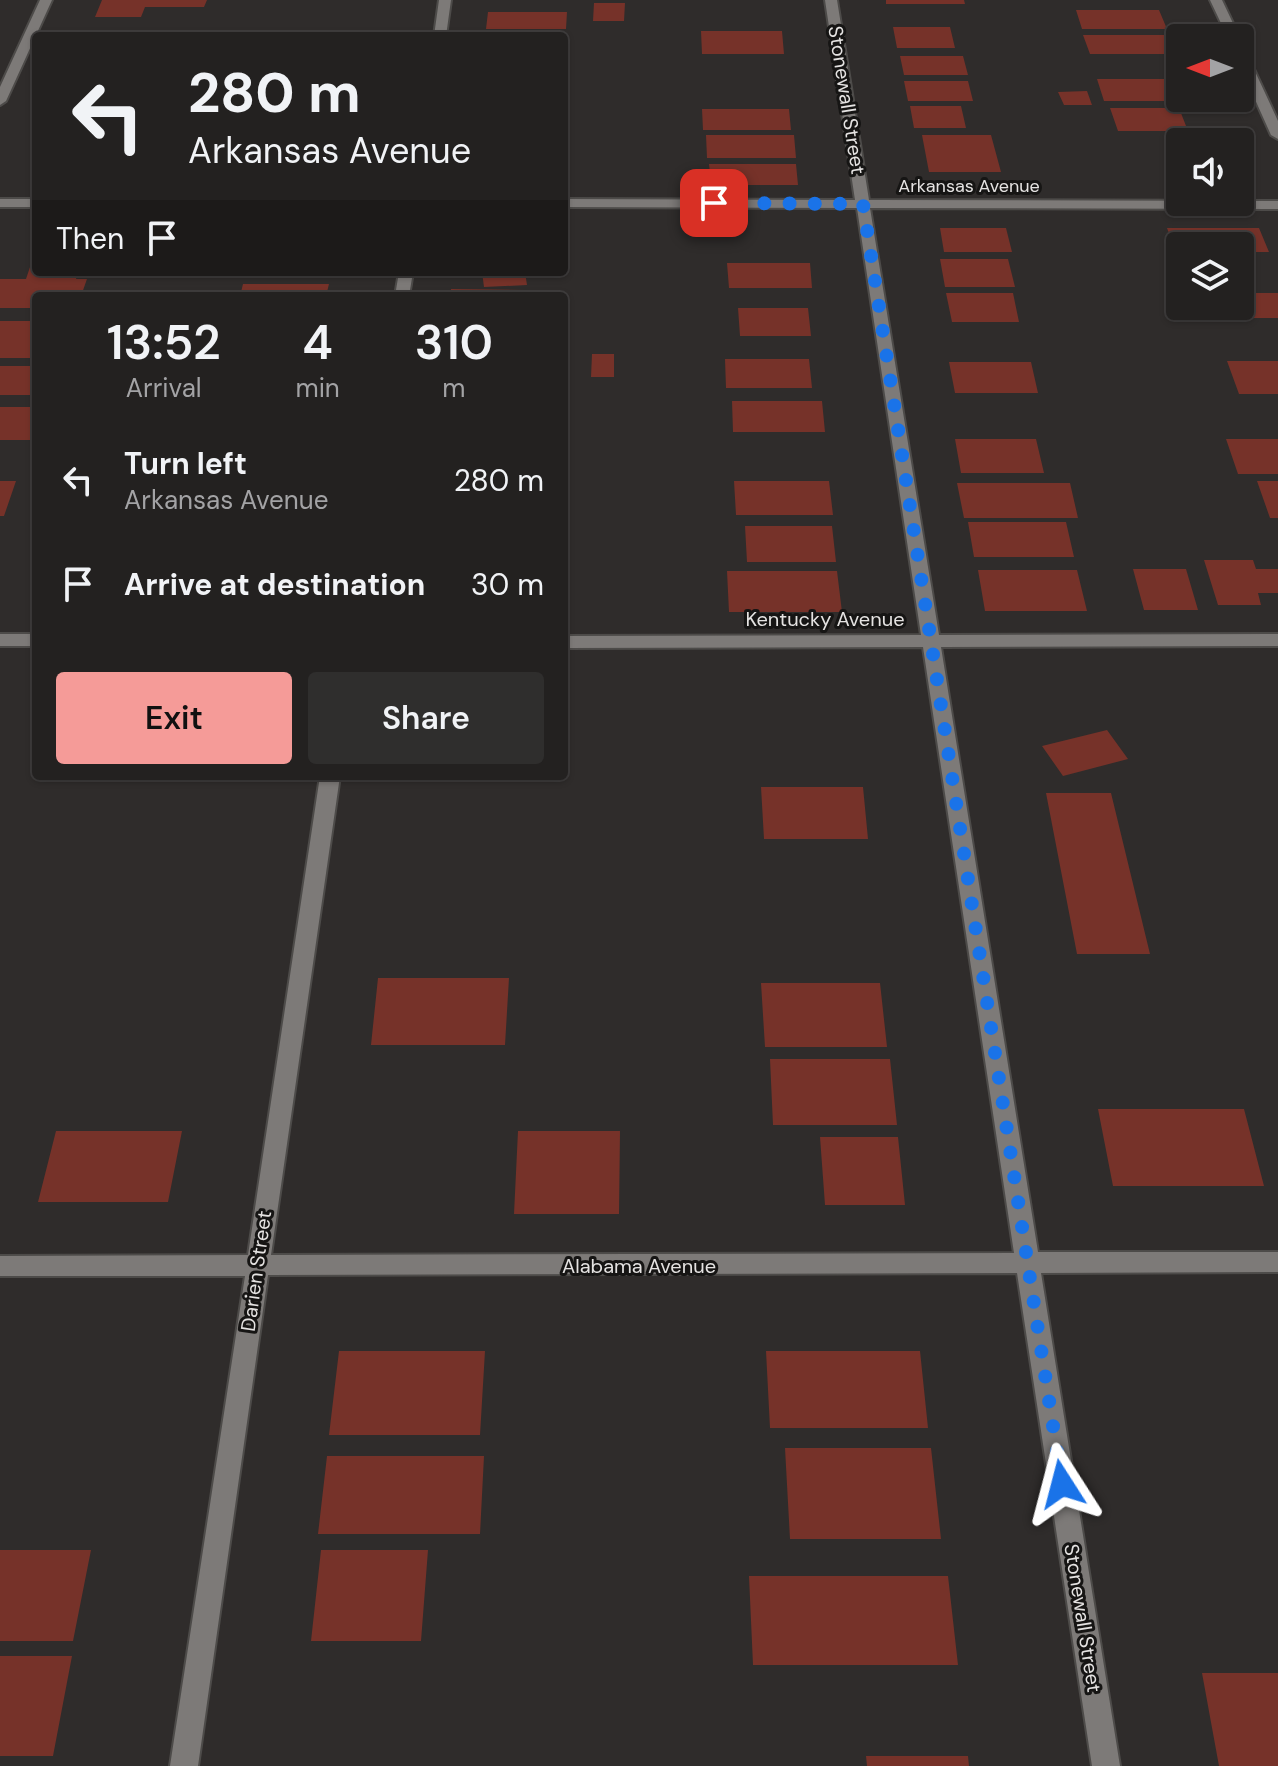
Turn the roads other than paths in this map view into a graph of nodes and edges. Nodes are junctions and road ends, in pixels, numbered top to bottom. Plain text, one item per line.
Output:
1 (46, 0) edge
2 (445, 0) edge
3 (831, 0) edge
4 (1216, 0) edge
5 (1227, 24) edge
6 (441, 32) edge
7 (1254, 83) edge
8 (0, 101) edge
9 (1278, 135) edge
10 (0, 203) edge
11 (32, 203) edge
12 (568, 203) edge
13 (863, 204) junction
14 (1278, 205) edge
15 (0, 640) edge
16 (32, 640) edge
17 (1278, 640) edge
18 (933, 641) junction
19 (568, 642) edge
20 (329, 780) edge
21 (1278, 1262) edge
22 (1028, 1264) junction
23 (0, 1266) edge
24 (257, 1268) junction
25 (184, 1766) edge
26 (1106, 1766) edge

1 - 8 street
2 - 6 street
3 - 13 street, Stonewall Street
4 - 5 street
7 - 9 street
10 - 11 street
12 - 13 street, Arkansas Avenue
13 - 14 street, Arkansas Avenue
13 - 18 street, Stonewall Street
15 - 16 street
17 - 18 street, Kentucky Avenue
18 - 19 street, Kentucky Avenue
18 - 22 street, Stonewall Street
20 - 24 street, Darien Street
21 - 22 street, Alabama Avenue
22 - 24 street, Alabama Avenue
22 - 26 street, Stonewall Street
23 - 24 street, Alabama Avenue
24 - 25 street, Darien Street

